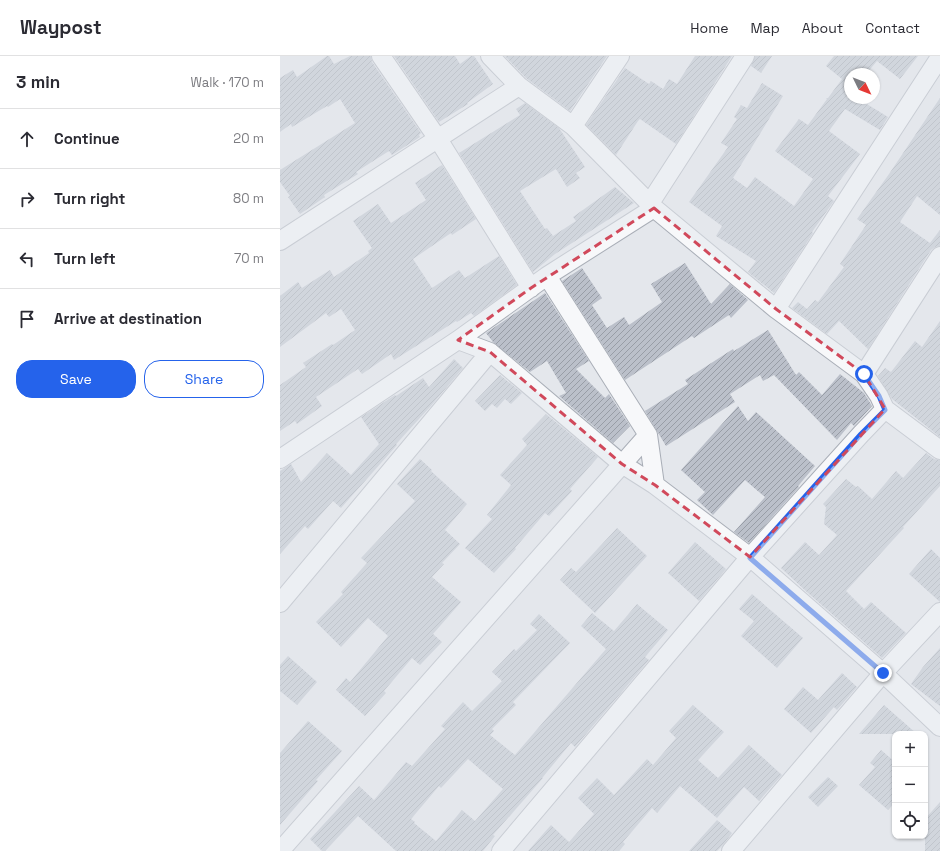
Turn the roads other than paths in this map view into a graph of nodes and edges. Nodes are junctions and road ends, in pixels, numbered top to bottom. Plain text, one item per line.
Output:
1 (381, 56) edge
2 (490, 56) edge
3 (620, 56) edge
4 (745, 56) edge
5 (940, 57) edge
6 (519, 86) junction
7 (573, 126) junction
8 (438, 139) junction
9 (652, 205) junction
10 (280, 241) edge
11 (940, 256) edge
12 (547, 276) junction
13 (531, 288) junction
14 (776, 308) junction
15 (458, 340) junction
16 (490, 352) junction
17 (864, 374) junction
18 (885, 410) junction
19 (648, 435) junction
20 (940, 450) edge
21 (280, 459) edge
22 (622, 464) junction
23 (655, 484) junction
24 (750, 558) junction
25 (280, 603) edge
26 (940, 612) edge
27 (883, 673) junction
28 (940, 727) edge
29 (280, 851) edge
30 (501, 851) edge
31 (731, 851) edge

1 - 8 street
2 - 6 street
3 - 7 street
4 - 9 street
5 - 14 street
6 - 7 street
6 - 8 street
7 - 9 street
8 - 10 street
8 - 13 street
9 - 12 street
9 - 14 street
11 - 17 street
12 - 13 street
12 - 19 street
13 - 15 street
14 - 17 street
15 - 16 street
15 - 21 street
16 - 22 street
16 - 25 street
17 - 18 street
18 - 20 street
18 - 24 street
19 - 22 street
19 - 23 street
22 - 23 street
22 - 29 street
23 - 24 street
24 - 27 street
24 - 30 street
26 - 27 street
27 - 28 street
27 - 31 street

